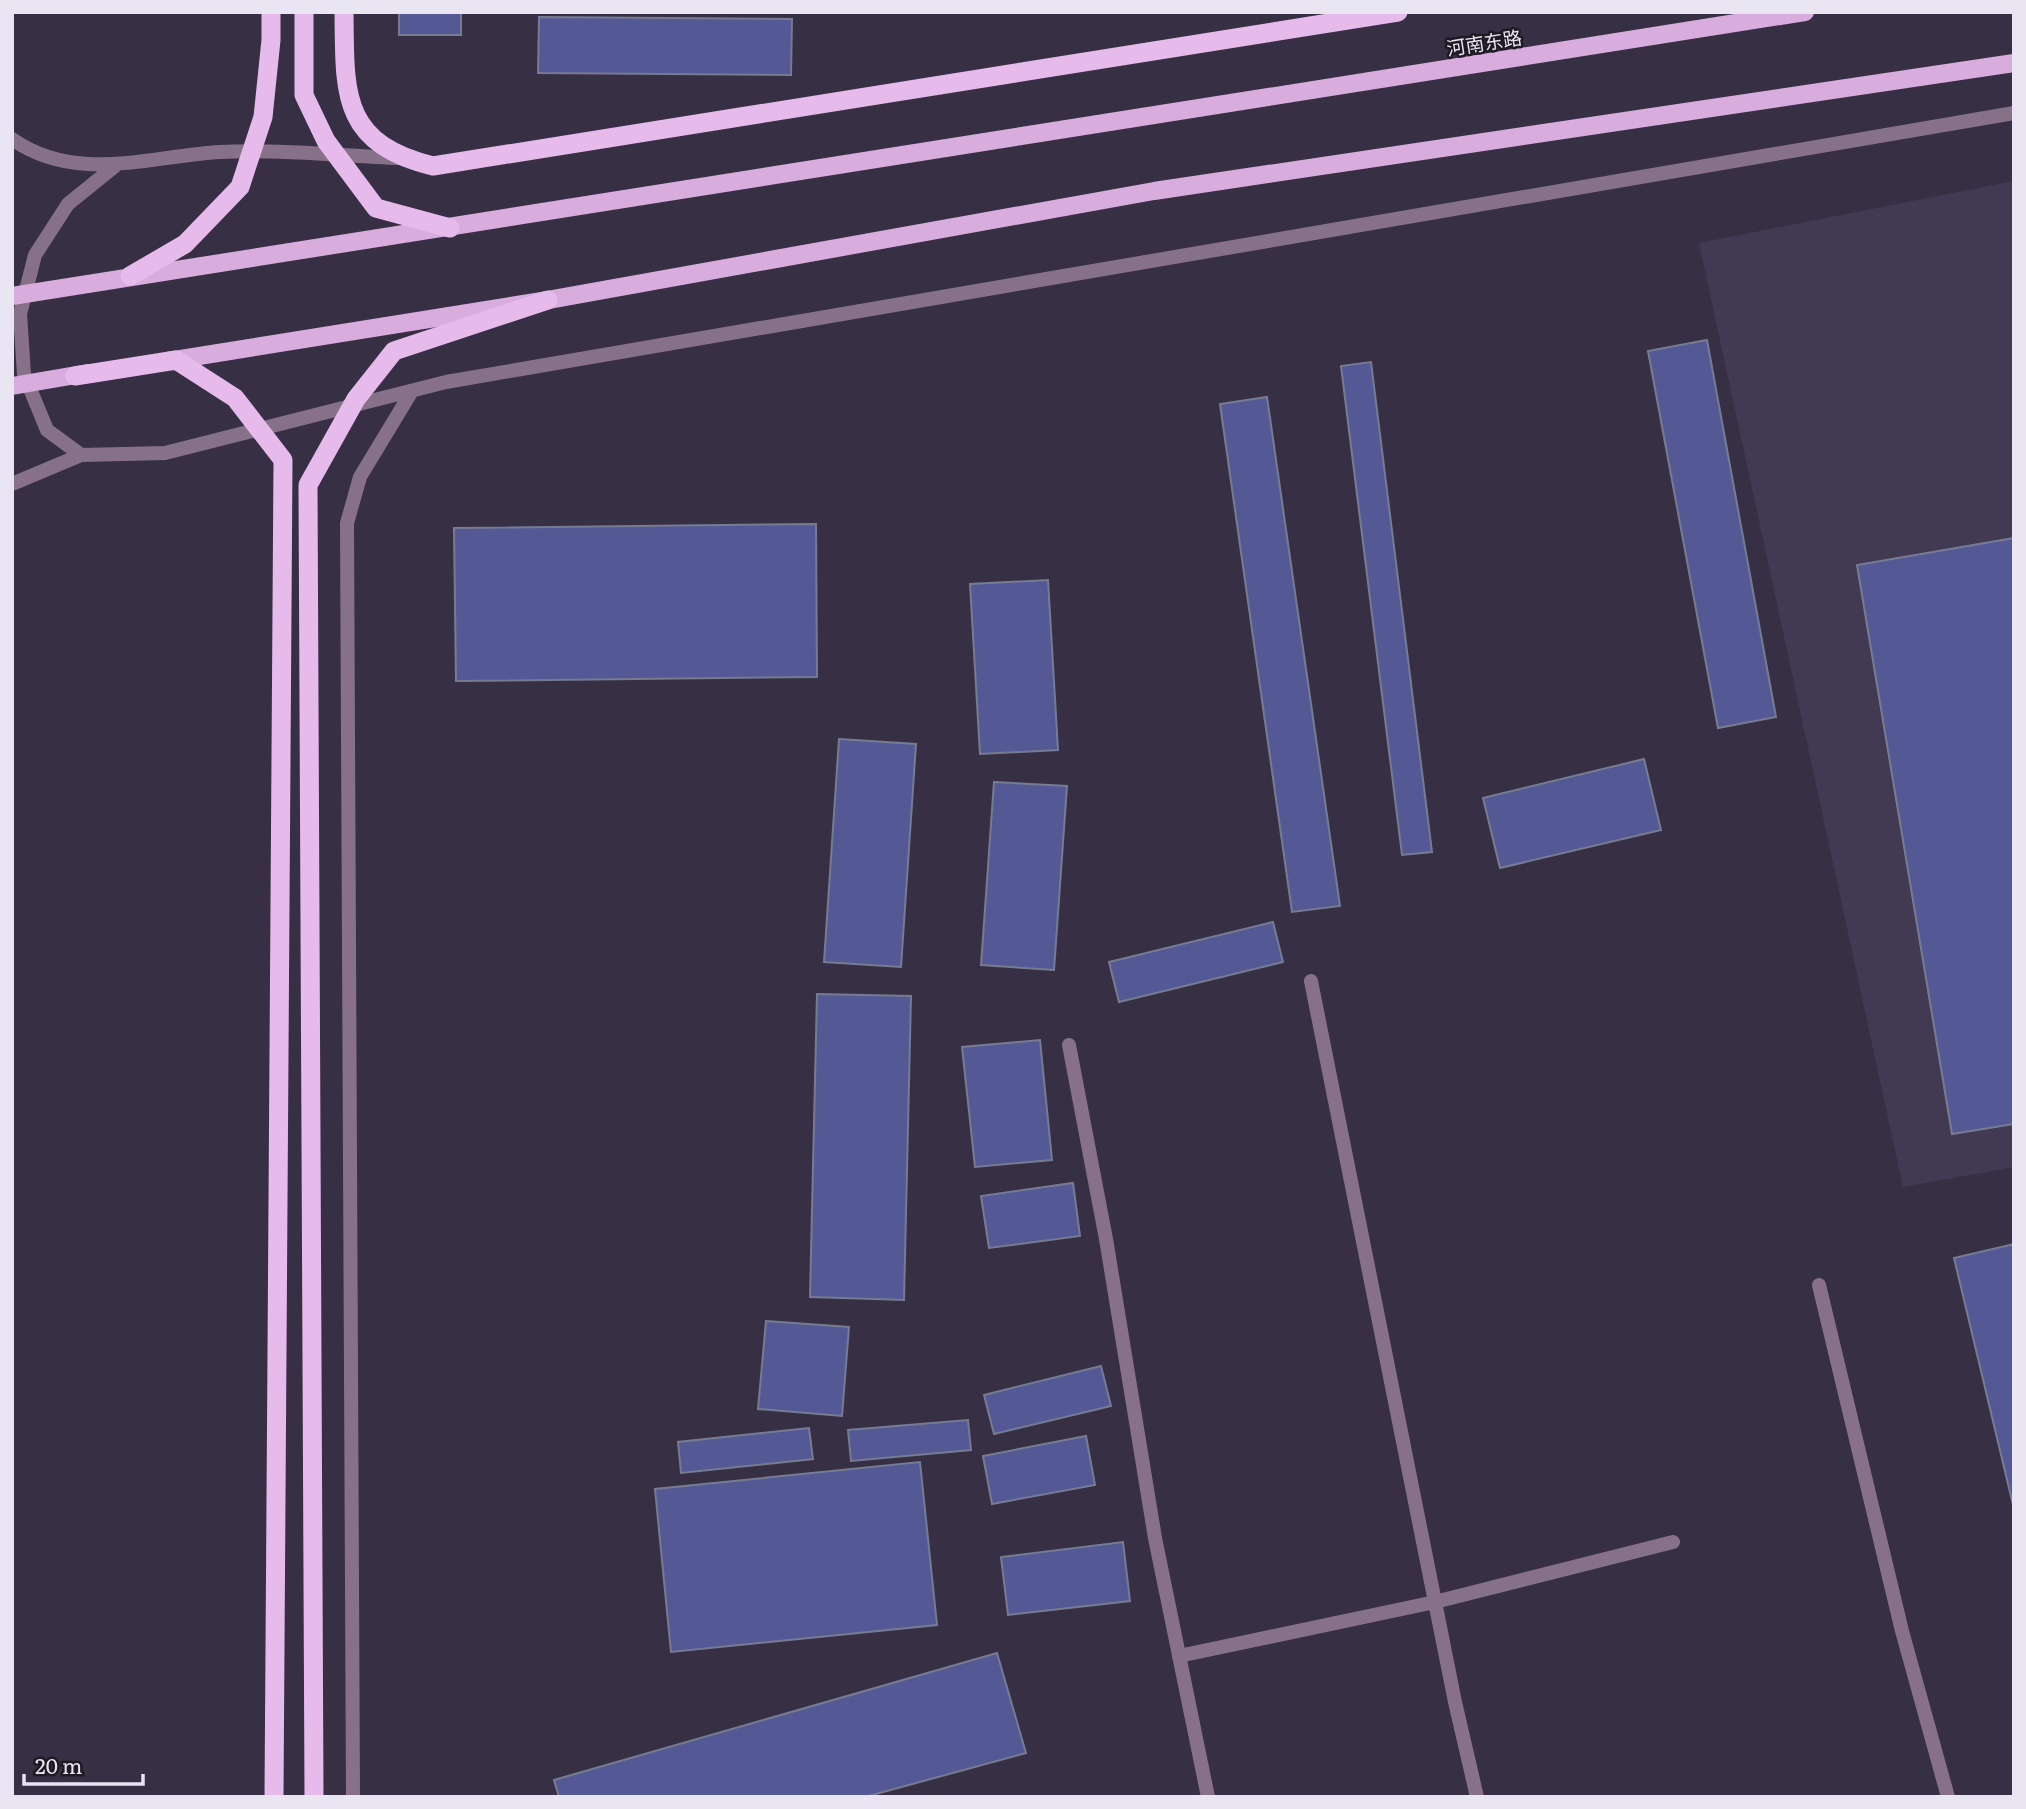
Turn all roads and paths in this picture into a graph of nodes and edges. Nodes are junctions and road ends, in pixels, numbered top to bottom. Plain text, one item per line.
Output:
1 (271, 12) edge
2 (304, 12) edge
3 (344, 12) edge
4 (1398, 12) edge
5 (1805, 12) edge
6 (2014, 63) edge
7 (2014, 113) edge
8 (12, 139) edge
9 (401, 158) junction
10 (115, 166) junction
11 (450, 228) junction
12 (130, 276) junction
13 (12, 296) edge
14 (548, 300) junction
15 (75, 376) junction
16 (12, 386) edge
17 (412, 391) junction
18 (80, 455) junction
19 (12, 484) edge
20 (1311, 981) dead end
21 (1069, 1045) dead end
22 (1819, 1285) dead end
23 (1673, 1542) dead end
24 (1435, 1602) junction
25 (1179, 1656) junction
26 (274, 1797) edge
27 (314, 1797) edge
28 (353, 1797) edge
29 (1208, 1797) edge
30 (1477, 1797) edge
31 (1948, 1797) edge

1 - 12 highway
2 - 11 highway
3 - 9 highway
4 - 9 highway
5 - 11 main road, 河南东路
6 - 14 main road
7 - 17 street
8 - 10 street
9 - 10 street
10 - 18 street
11 - 12 main road, 河南东路
12 - 13 main road, 河南东路
14 - 15 main road
14 - 27 highway
15 - 16 main road
15 - 26 highway
17 - 18 street
17 - 28 street
18 - 19 street
20 - 24 street
21 - 25 street
22 - 31 street
23 - 24 street
24 - 25 street
24 - 30 street
25 - 29 street

